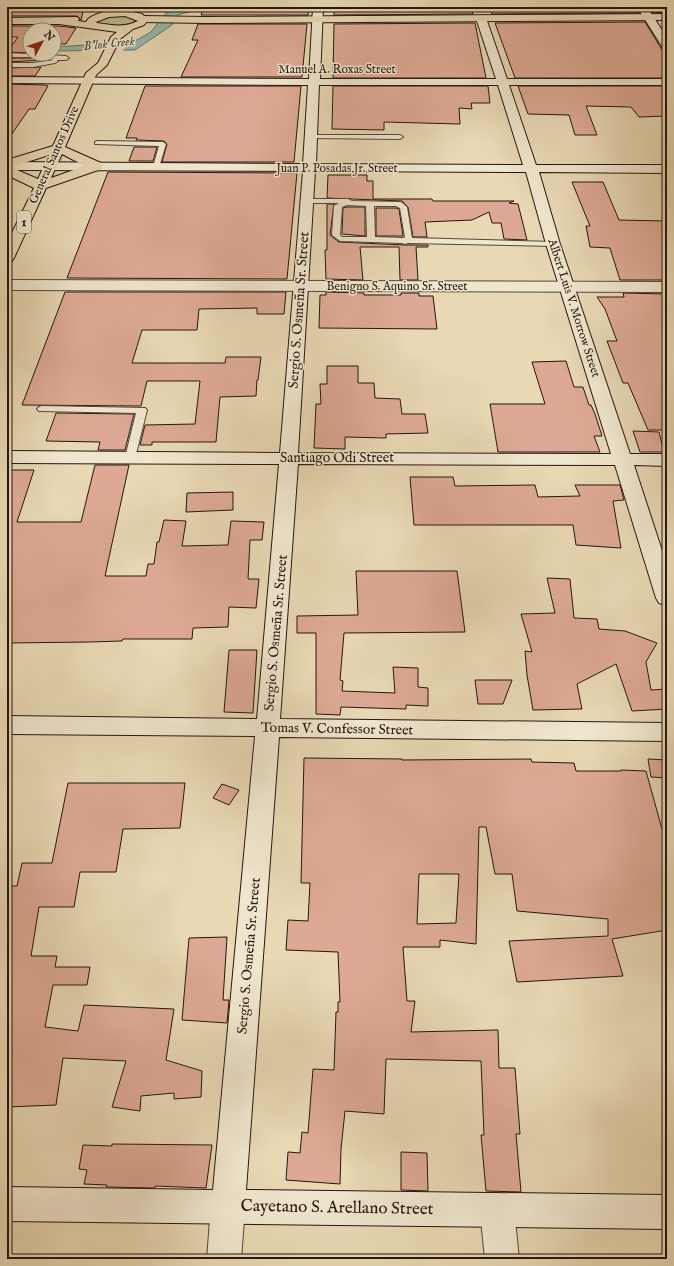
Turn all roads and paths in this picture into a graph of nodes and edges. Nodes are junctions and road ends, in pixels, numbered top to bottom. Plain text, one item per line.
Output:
1 (113, 7) edge
2 (318, 7) edge
3 (642, 7) edge
4 (138, 16) edge
5 (649, 17) junction
6 (667, 17) edge
7 (481, 18) junction
8 (317, 20) junction
9 (7, 21) edge
10 (99, 24) junction
11 (129, 28) junction
12 (667, 46) edge
13 (7, 55) edge
14 (93, 58) dead end
15 (7, 65) edge
16 (89, 77) junction
17 (7, 80) edge
18 (313, 82) junction
19 (502, 82) junction
20 (667, 82) edge
21 (311, 136) junction
22 (400, 137) dead end
23 (97, 143) dead end
24 (58, 148) junction
25 (7, 165) edge
26 (96, 166) junction
27 (50, 167) junction
28 (156, 167) junction
29 (309, 167) junction
30 (531, 168) junction
31 (667, 169) edge
32 (7, 170) edge
33 (40, 186) junction
34 (307, 201) junction
35 (370, 203) junction
36 (394, 203) junction
37 (371, 240) junction
38 (405, 242) junction
39 (553, 244) junction
40 (7, 258) edge
41 (7, 285) edge
42 (301, 286) junction
43 (566, 286) junction
44 (667, 287) edge
45 (42, 409) dead end
46 (7, 457) edge
47 (130, 458) junction
48 (288, 458) junction
49 (623, 460) junction
50 (667, 460) edge
51 (667, 598) edge
52 (7, 725) edge
53 (268, 728) junction
54 (667, 732) edge
55 (7, 1204) edge
56 (228, 1207) junction
57 (497, 1210) junction
58 (667, 1212) edge
59 (224, 1259) edge
60 (502, 1259) edge

1 - 10 main road
2 - 8 street, Sergio S. Osmeña Sr. Street
3 - 5 street
4 - 8 main road
4 - 10 main road, 1
4 - 11 main road, 1
5 - 6 main road
5 - 7 main road
5 - 12 street
7 - 8 main road
7 - 19 street, Albert Luis V. Morrow Street
8 - 18 street, Sergio S. Osmeña Sr. Street
9 - 10 main road, 1
10 - 11 main road, 1
11 - 16 main road, General Santos Drive / 1
13 - 15 lane
14 - 16 main road, General Santos Drive / 1
16 - 17 street, Manuel A. Roxas Street
16 - 18 street, Manuel A. Roxas Street
16 - 24 main road, General Santos Drive / 1
18 - 19 street, Manuel A. Roxas Street
18 - 21 street, Sergio S. Osmeña Sr. Street
19 - 20 street, Manuel A. Roxas Street
19 - 30 street, Albert Luis V. Morrow Street
21 - 22 lane
21 - 29 street, Sergio S. Osmeña Sr. Street
23 - 28 lane
24 - 25 main road
24 - 26 main road
24 - 27 main road, General Santos Drive / 1
25 - 27 street, Juan P. Posadas Jr. Street
26 - 27 street, Juan P. Posadas Jr. Street
26 - 28 street, Juan P. Posadas Jr. Street
26 - 33 main road
27 - 33 main road, General Santos Drive / 1
28 - 29 street, Juan P. Posadas Jr. Street
29 - 30 street, Juan P. Posadas Jr. Street
29 - 34 street, Sergio S. Osmeña Sr. Street
30 - 31 street, Juan P. Posadas Jr. Street
30 - 39 street, Albert Luis V. Morrow Street
32 - 33 main road
33 - 40 main road, General Santos Drive / 1
34 - 36 lane
34 - 42 street, Sergio S. Osmeña Sr. Street
35 - 36 lane
35 - 37 lane
35 - 37 lane
36 - 38 lane
37 - 38 lane
38 - 39 lane
39 - 43 street, Albert Luis V. Morrow Street
41 - 42 street, Benigno S. Aquino Sr. Street
42 - 43 street, Benigno S. Aquino Sr. Street
42 - 48 street, Sergio S. Osmeña Sr. Street
43 - 44 street, Benigno S. Aquino Sr. Street
43 - 49 street, Albert Luis V. Morrow Street
45 - 47 lane
46 - 47 street, Santiago Odi Street
47 - 48 street, Santiago Odi Street
48 - 49 street, Santiago Odi Street
48 - 53 street, Sergio S. Osmeña Sr. Street
49 - 50 street, Santiago Odi Street
49 - 51 street, Albert Luis V. Morrow Street
52 - 53 street, Tomas V. Confessor Street
53 - 54 street, Tomas V. Confessor Street
53 - 56 street, Sergio S. Osmeña Sr. Street
55 - 56 street, Cayetano S. Arellano Street
56 - 57 street, Cayetano S. Arellano Street
56 - 59 street, Sergio S. Osmeña Sr. Street
57 - 58 street, Cayetano S. Arellano Street
57 - 60 street

